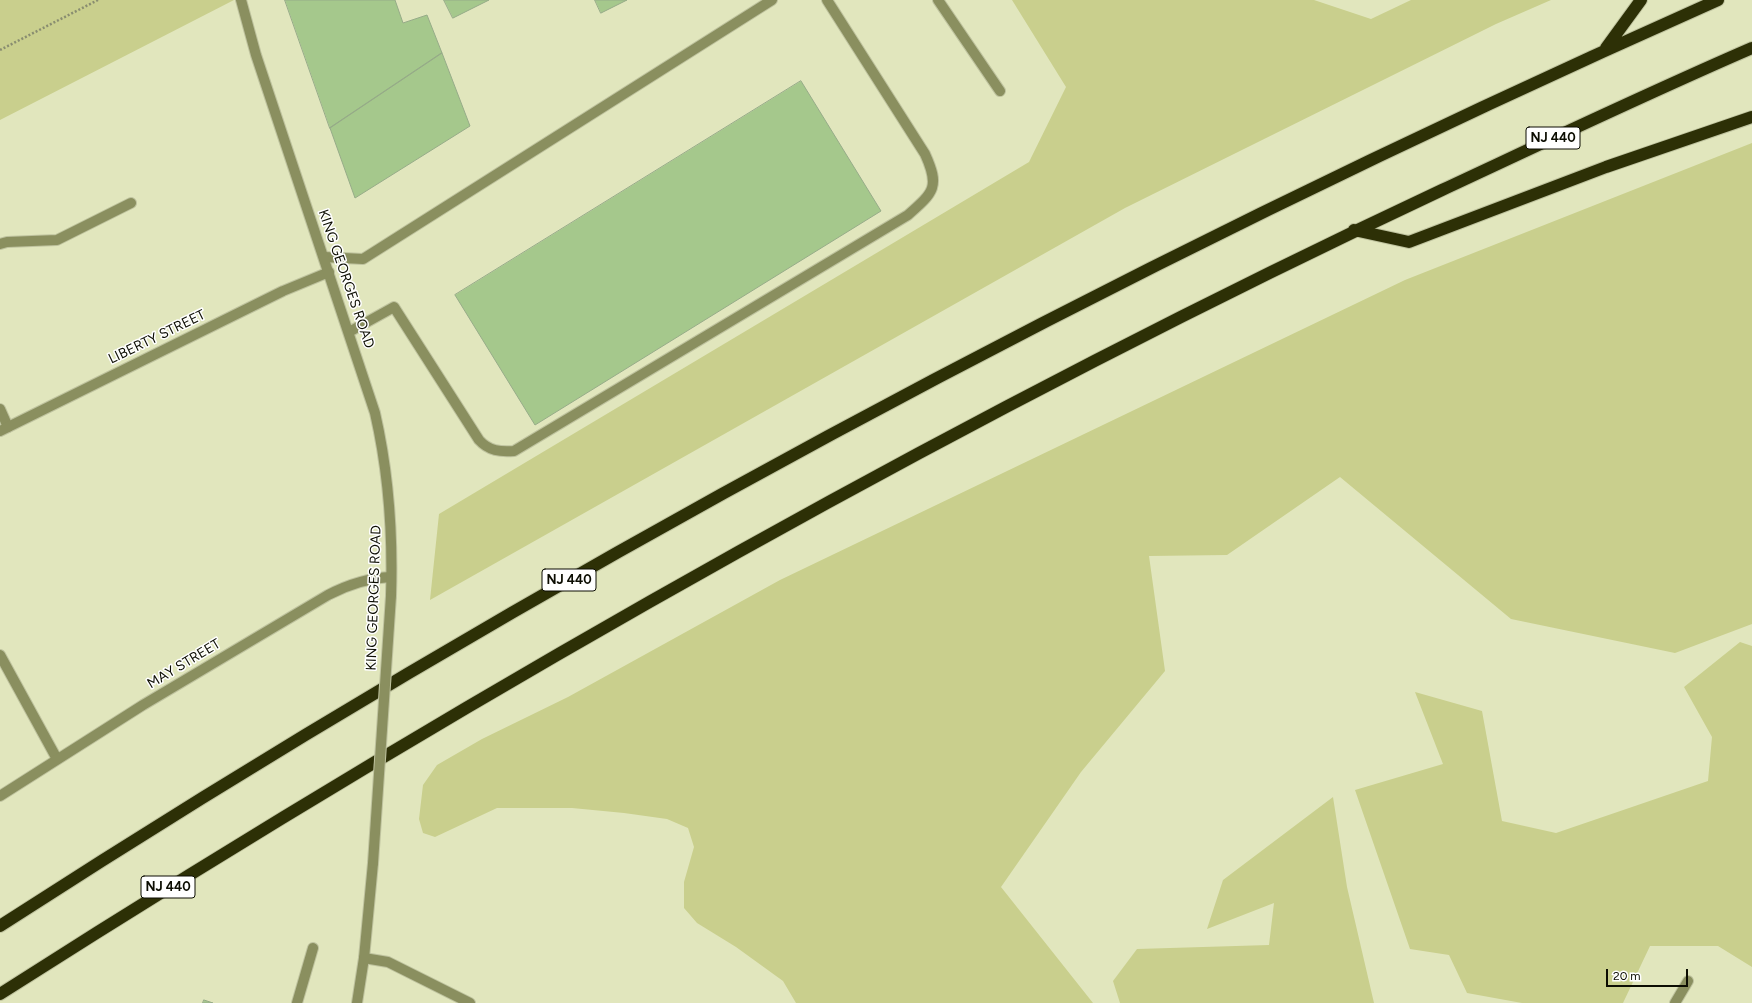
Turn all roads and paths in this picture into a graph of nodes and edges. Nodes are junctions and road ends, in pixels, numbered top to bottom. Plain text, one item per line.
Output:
1 (98, 0) edge
2 (241, 0) edge
3 (772, 0) edge
4 (826, 0) edge
5 (938, 0) edge
6 (1641, 0) edge
7 (1718, 0) edge
8 (1752, 48) edge
9 (0, 50) edge
10 (1606, 50) junction
11 (1000, 91) dead end
12 (1752, 117) edge
13 (131, 203) dead end
14 (1354, 230) junction
15 (0, 244) edge
16 (324, 257) junction
17 (329, 272) junction
18 (349, 332) junction
19 (0, 409) edge
20 (4, 429) edge
21 (392, 577) junction
22 (0, 655) edge
23 (57, 759) junction
24 (0, 796) edge
25 (0, 926) edge
26 (314, 948) dead end
27 (364, 958) junction
28 (1688, 981) dead end
29 (0, 994) edge
30 (297, 1003) edge
31 (357, 1003) edge
32 (470, 1003) edge
33 (1675, 1003) edge

1 - 9 path
2 - 16 street, KING GEORGES ROAD
3 - 16 street
4 - 18 street
5 - 11 street
6 - 10 highway
7 - 10 highway, NJ 440
8 - 14 highway, NJ 440
10 - 25 highway, NJ 440
12 - 14 highway
13 - 15 street
14 - 29 highway, NJ 440
16 - 17 street, KING GEORGES ROAD
17 - 18 street, KING GEORGES ROAD
17 - 20 street, LIBERTY STREET
18 - 21 street, KING GEORGES ROAD
19 - 20 street
21 - 23 street, MAY STREET
21 - 27 street, KING GEORGES ROAD, bridge
22 - 23 street
23 - 24 street, MAY STREET
26 - 30 street
27 - 31 street, KING GEORGES ROAD
27 - 32 street
28 - 33 street

